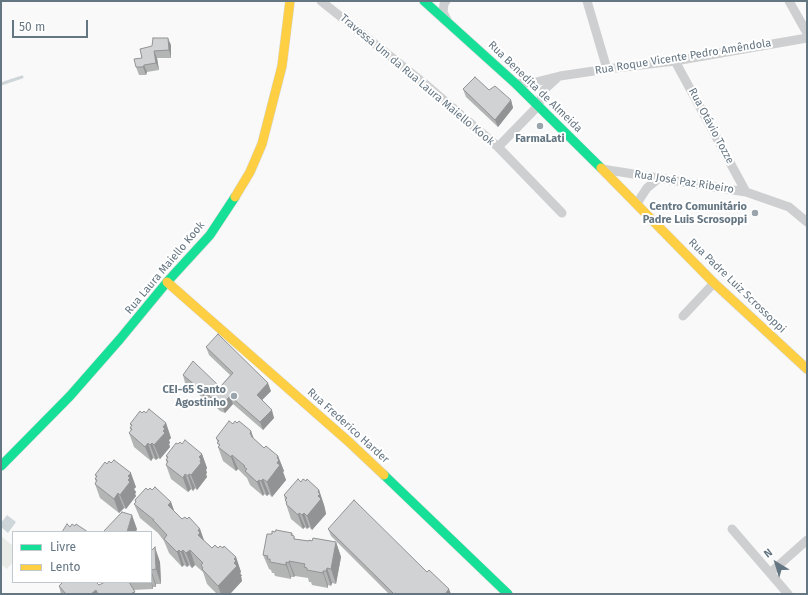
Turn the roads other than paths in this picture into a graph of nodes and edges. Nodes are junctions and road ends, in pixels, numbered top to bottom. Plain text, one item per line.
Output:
1 (297, 1) edge
2 (321, 1) edge
3 (424, 1) edge
4 (446, 1) edge
5 (587, 1) edge
6 (790, 1) edge
7 (289, 5) edge
8 (450, 25) junction
9 (807, 33) edge
10 (807, 38) edge
11 (675, 60) junction
12 (607, 68) junction
13 (560, 76) junction
14 (516, 84) junction
15 (538, 106) junction
16 (498, 147) junction
17 (602, 169) junction
18 (658, 179) junction
19 (746, 192) junction
20 (637, 204) junction
21 (562, 213) dead end
22 (805, 216) edge
23 (167, 282) junction
24 (714, 283) junction
25 (683, 316) dead end
26 (807, 369) edge
27 (1, 466) edge
28 (732, 529) dead end
29 (807, 540) edge
30 (770, 573) junction
31 (508, 594) edge
32 (788, 594) edge

1 - 7 street
2 - 16 street, Travessa Um da Rua Laura Maiello Kook
3 - 8 street, Rua Benedita de Almeida
4 - 8 street, Rua Benedita de Almeida
5 - 12 street
6 - 9 street
7 - 23 street, Rua Laura Maiello Kook
8 - 14 street, Rua Benedita de Almeida
10 - 11 street, Rua Roque Vicente Pedro Amêndola
11 - 12 street, Rua Roque Vicente Pedro Amêndola
11 - 19 street, Rua Otávio Tozze
12 - 13 street, Rua Roque Vicente Pedro Amêndola
13 - 14 street, Rua Roque Vicente Pedro Amêndola
13 - 15 street
14 - 15 street, Rua Benedita de Almeida
15 - 16 street
15 - 17 street, Rua Benedita de Almeida
16 - 21 street, Travessa Um da Rua Laura Maiello Kook
17 - 18 street, Rua José Paz Ribeiro
17 - 20 street, Rua Padre Luiz Scrossoppi
18 - 19 street, Rua José Paz Ribeiro
18 - 20 street
19 - 22 street, Rua José Paz Ribeiro
20 - 24 street, Rua Padre Luiz Scrossoppi
23 - 27 street, Rua Laura Maiello Kook
23 - 31 street, Rua Frederico Harder
24 - 25 street
24 - 26 street, Rua Padre Luiz Scrossoppi
28 - 30 street
29 - 30 street
30 - 32 street

